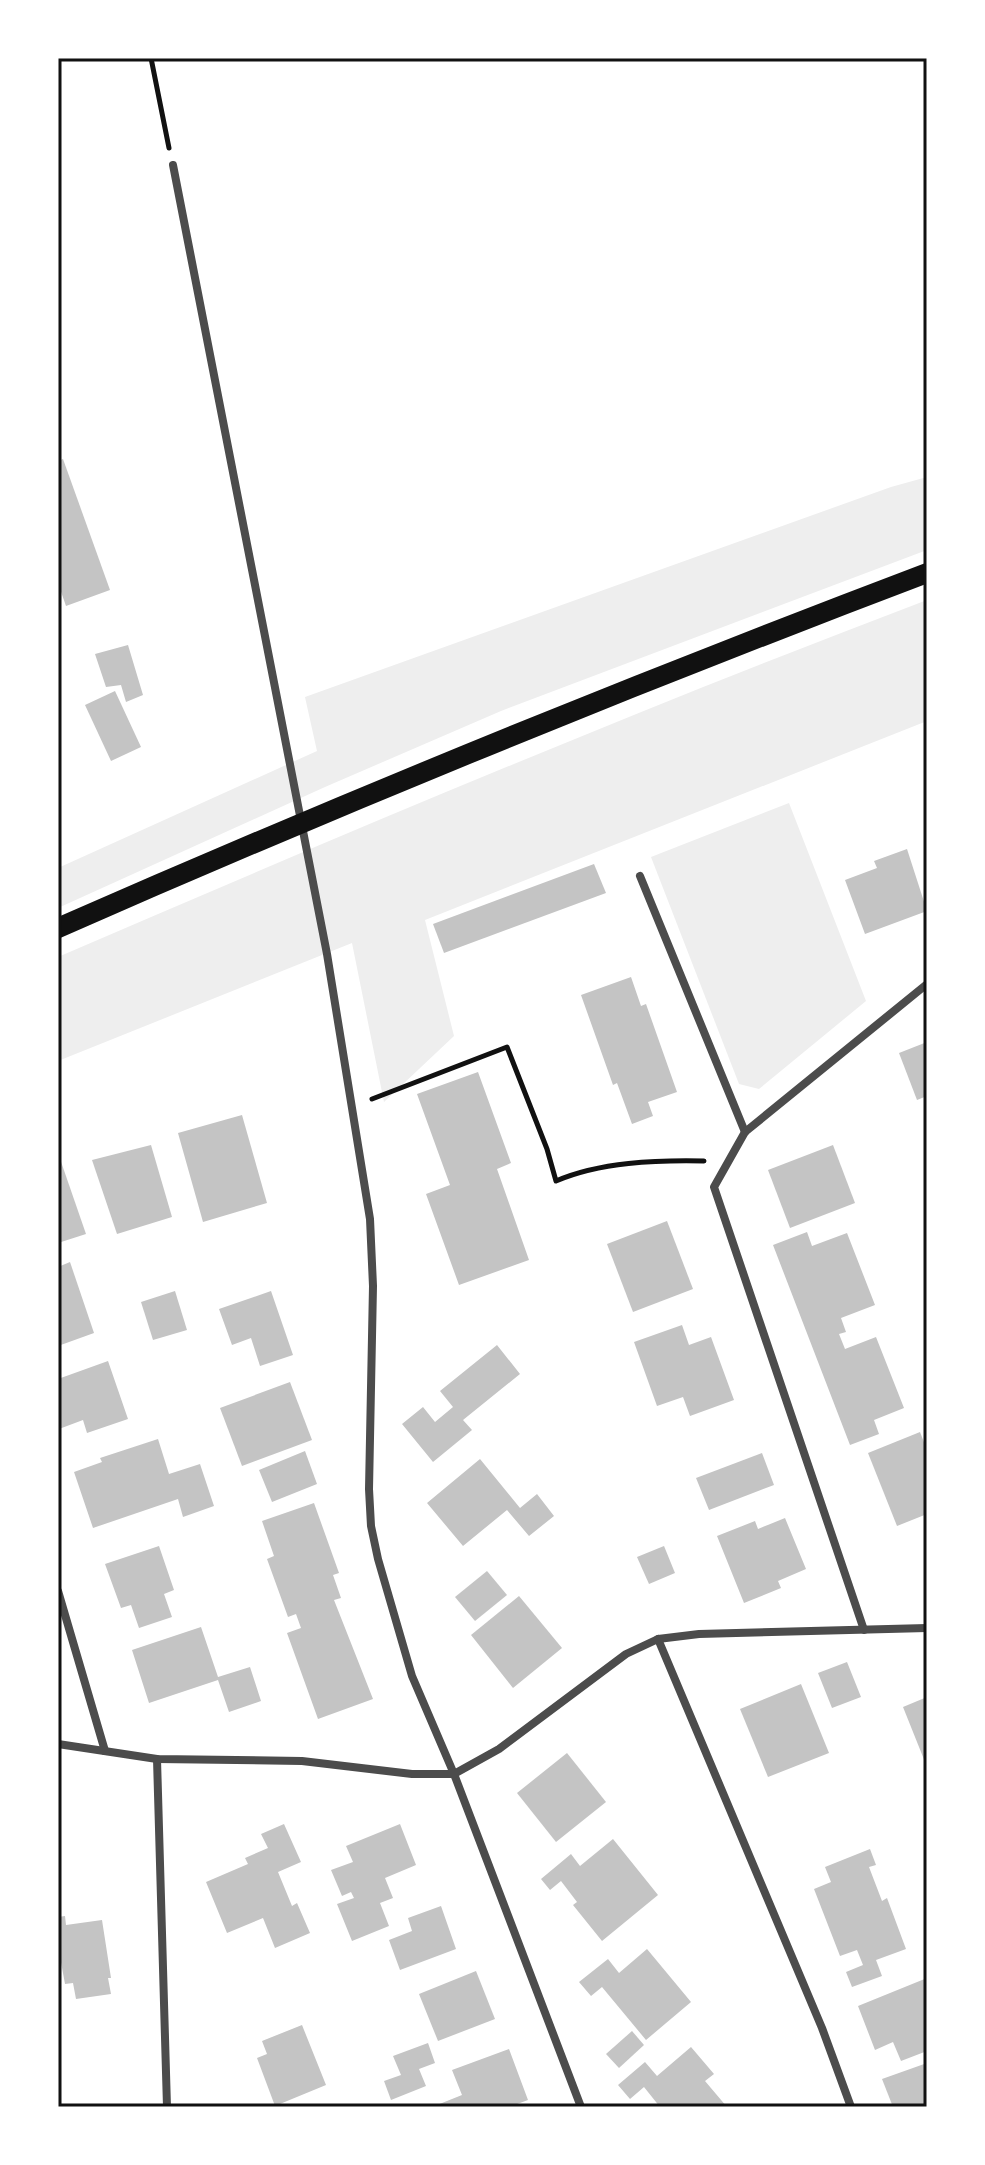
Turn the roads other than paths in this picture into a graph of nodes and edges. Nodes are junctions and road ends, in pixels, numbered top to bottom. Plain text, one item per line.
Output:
1 (173, 165) road end
2 (927, 573) edge
3 (640, 876) dead end
4 (58, 928) edge
5 (927, 984) edge
6 (745, 1132) junction
7 (58, 1591) edge
8 (927, 1628) edge
9 (864, 1630) junction
10 (658, 1639) junction
11 (58, 1744) edge
12 (105, 1751) junction
13 (157, 1759) junction
14 (454, 1774) junction
15 (167, 2107) edge
16 (581, 2107) edge
17 (851, 2107) edge

1 - 14 street
2 - 4 main road
3 - 6 street
5 - 6 street
6 - 9 street
7 - 12 street
8 - 9 street
9 - 10 street
10 - 14 street
10 - 17 street
11 - 12 street
12 - 13 street
13 - 14 street
13 - 15 street
14 - 16 street

